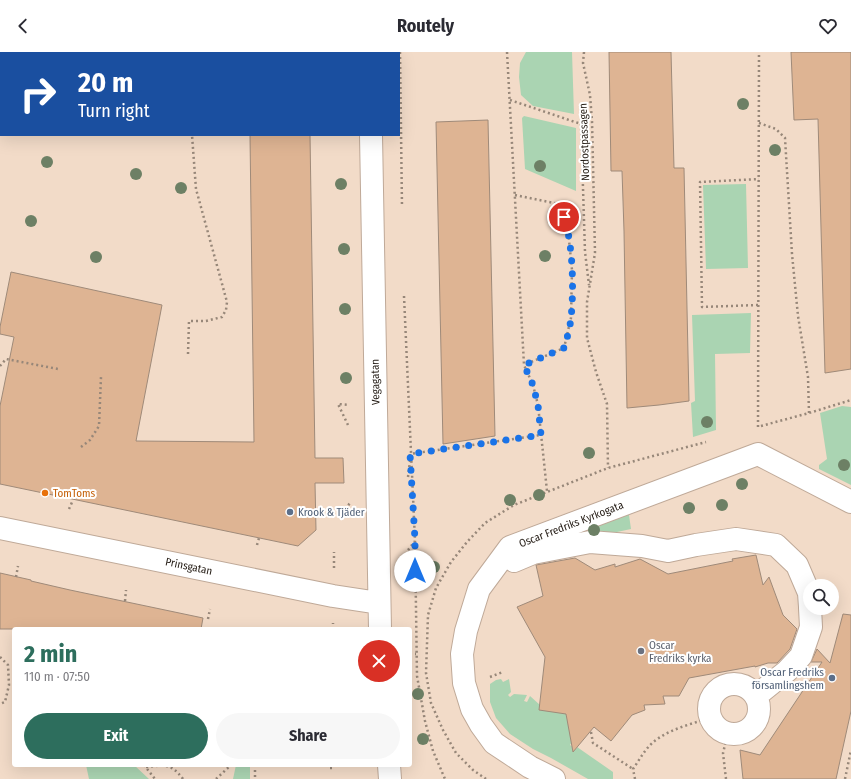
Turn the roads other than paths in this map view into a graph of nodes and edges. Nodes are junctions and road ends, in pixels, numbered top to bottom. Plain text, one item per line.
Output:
1 (371, 136) edge
2 (851, 502) edge
3 (0, 528) edge
4 (803, 579) edge
5 (479, 589) junction
6 (379, 603) junction
7 (810, 615) edge
8 (380, 627) edge
9 (756, 696) junction
10 (389, 767) edge
11 (390, 779) edge
12 (554, 779) edge

1 - 6 street, Vegagatan
2 - 5 street, Oscar Fredriks Kyrkogata
3 - 6 street, Prinsgatan
4 - 5 street
5 - 12 street, Oscar Fredriks Kyrkogata
6 - 8 street, Vegagatan
7 - 9 street
9 - 9 street
10 - 11 street

